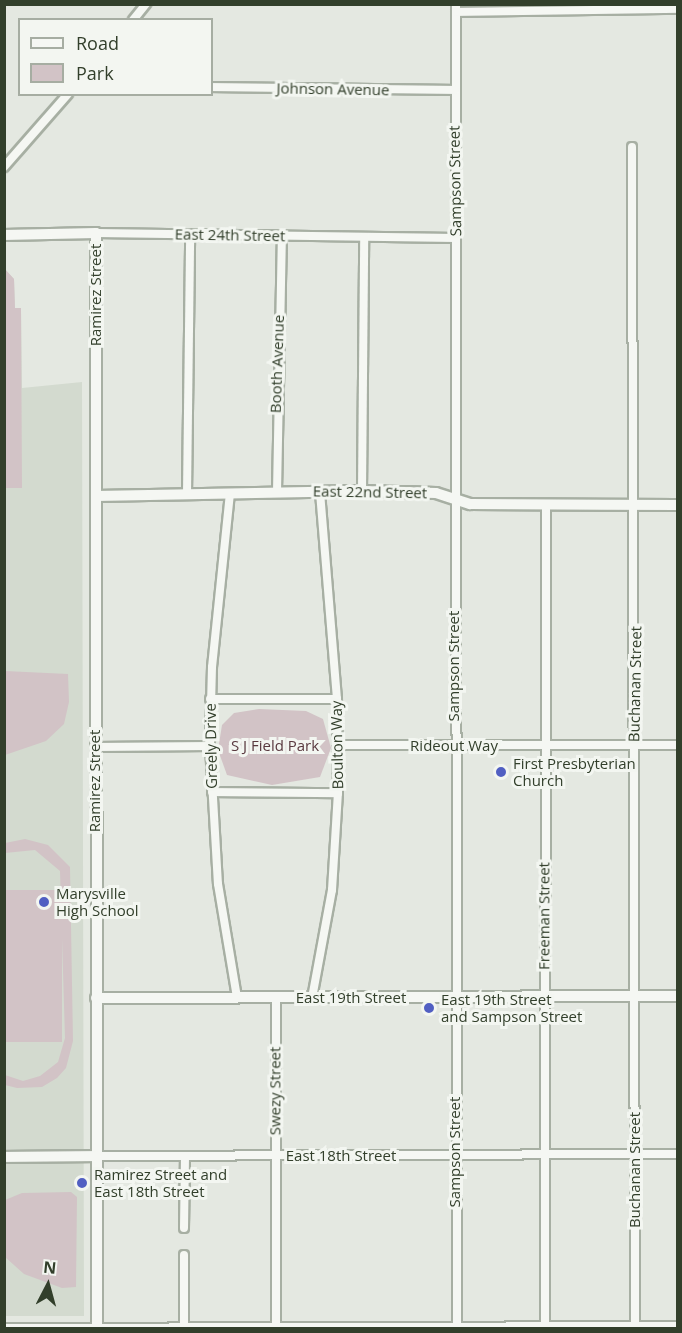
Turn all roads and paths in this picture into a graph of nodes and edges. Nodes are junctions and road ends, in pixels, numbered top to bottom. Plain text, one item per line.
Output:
1 (146, 4) edge
2 (456, 8) edge
3 (678, 9) edge
4 (135, 18) edge
5 (213, 87) edge
6 (454, 90) junction
7 (66, 96) edge
8 (632, 147) dead end
9 (4, 167) edge
10 (96, 233) junction
11 (190, 234) junction
12 (4, 235) edge
13 (282, 236) junction
14 (364, 237) junction
15 (456, 238) junction
16 (362, 491) junction
17 (277, 492) junction
18 (320, 492) junction
19 (230, 493) junction
20 (187, 494) junction
21 (96, 496) junction
22 (453, 499) junction
23 (546, 504) junction
24 (637, 505) junction
25 (678, 505) edge
26 (210, 699) junction
27 (337, 699) junction
28 (339, 745) junction
29 (544, 745) junction
30 (210, 746) junction
31 (454, 746) junction
32 (634, 746) junction
33 (678, 746) edge
34 (95, 747) junction
35 (212, 792) junction
36 (338, 793) junction
37 (634, 996) junction
38 (678, 996) edge
39 (455, 997) junction
40 (544, 997) junction
41 (96, 998) junction
42 (237, 998) junction
43 (276, 998) junction
44 (312, 998) junction
45 (635, 1154) junction
46 (678, 1154) edge
47 (545, 1155) junction
48 (4, 1156) edge
49 (96, 1156) junction
50 (184, 1156) junction
51 (275, 1156) junction
52 (455, 1156) junction
53 (184, 1228) dead end
54 (184, 1255) dead end
55 (678, 1326) edge
56 (635, 1327) edge
57 (4, 1328) edge
58 (97, 1328) edge
59 (184, 1328) edge
60 (276, 1328) edge
61 (457, 1328) edge
62 (545, 1328) edge

1 - 4 street
2 - 3 street
2 - 6 street, Sampson Street
5 - 6 street, Johnson Avenue
6 - 15 street, Sampson Street
7 - 9 street
8 - 24 street, Buchanan Street
10 - 11 street, East 24th Street
10 - 12 street, East 24th Street
10 - 21 street, Ramirez Street
11 - 13 street, East 24th Street
11 - 20 street
13 - 14 street, East 24th Street
13 - 17 street, Booth Avenue
14 - 15 street, East 24th Street
14 - 16 street
15 - 22 street, Sampson Street
16 - 18 street, East 22nd Street
16 - 22 street, East 22nd Street
17 - 18 street, East 22nd Street
17 - 19 street, East 22nd Street
18 - 27 street, Boulton Way
19 - 20 street, East 22nd Street
19 - 26 street, Greely Drive
20 - 21 street, East 22nd Street
21 - 34 street, Ramirez Street
22 - 23 street, East 22nd Street
22 - 31 street, Sampson Street
23 - 24 street, East 22nd Street
23 - 29 street, Freeman Street
24 - 25 street, East 22nd Street
24 - 32 street, Buchanan Street
26 - 27 street
26 - 30 street, Greely Drive
27 - 28 street, Boulton Way
28 - 31 street, Rideout Way
28 - 36 street, Boulton Way
29 - 31 street, Rideout Way
29 - 32 street, Rideout Way
29 - 40 street, Freeman Street
30 - 34 street
30 - 35 street, Greely Drive
31 - 39 street, Sampson Street
32 - 33 street, Rideout Way
32 - 37 street, Buchanan Street
34 - 41 street, Ramirez Street
35 - 36 street
35 - 42 street, Greely Drive
36 - 44 street, Boulton Way
37 - 38 street, East 19th Street
37 - 40 street, East 19th Street
37 - 45 street, Buchanan Street
39 - 40 street, East 19th Street
39 - 44 street, East 19th Street
39 - 52 street, Sampson Street
40 - 47 street, Freeman Street
41 - 42 street, East 19th Street
41 - 49 street, Ramirez Street
42 - 43 street, East 19th Street
43 - 44 street, East 19th Street
43 - 51 street, Swezy Street
45 - 46 street, East 18th Street
45 - 47 street, East 18th Street
45 - 56 street, Buchanan Street
47 - 52 street, East 18th Street
47 - 62 street, Freeman Street
48 - 49 street, East 18th Street
49 - 50 street, East 18th Street
49 - 58 street, Ramirez Street
50 - 51 street, East 18th Street
50 - 53 street
51 - 52 street, East 18th Street
51 - 60 street, Swezy Street
52 - 61 street, Sampson Street
54 - 59 street
55 - 56 street
56 - 62 street
57 - 58 street
58 - 59 street
59 - 60 street
60 - 61 street
61 - 62 street

